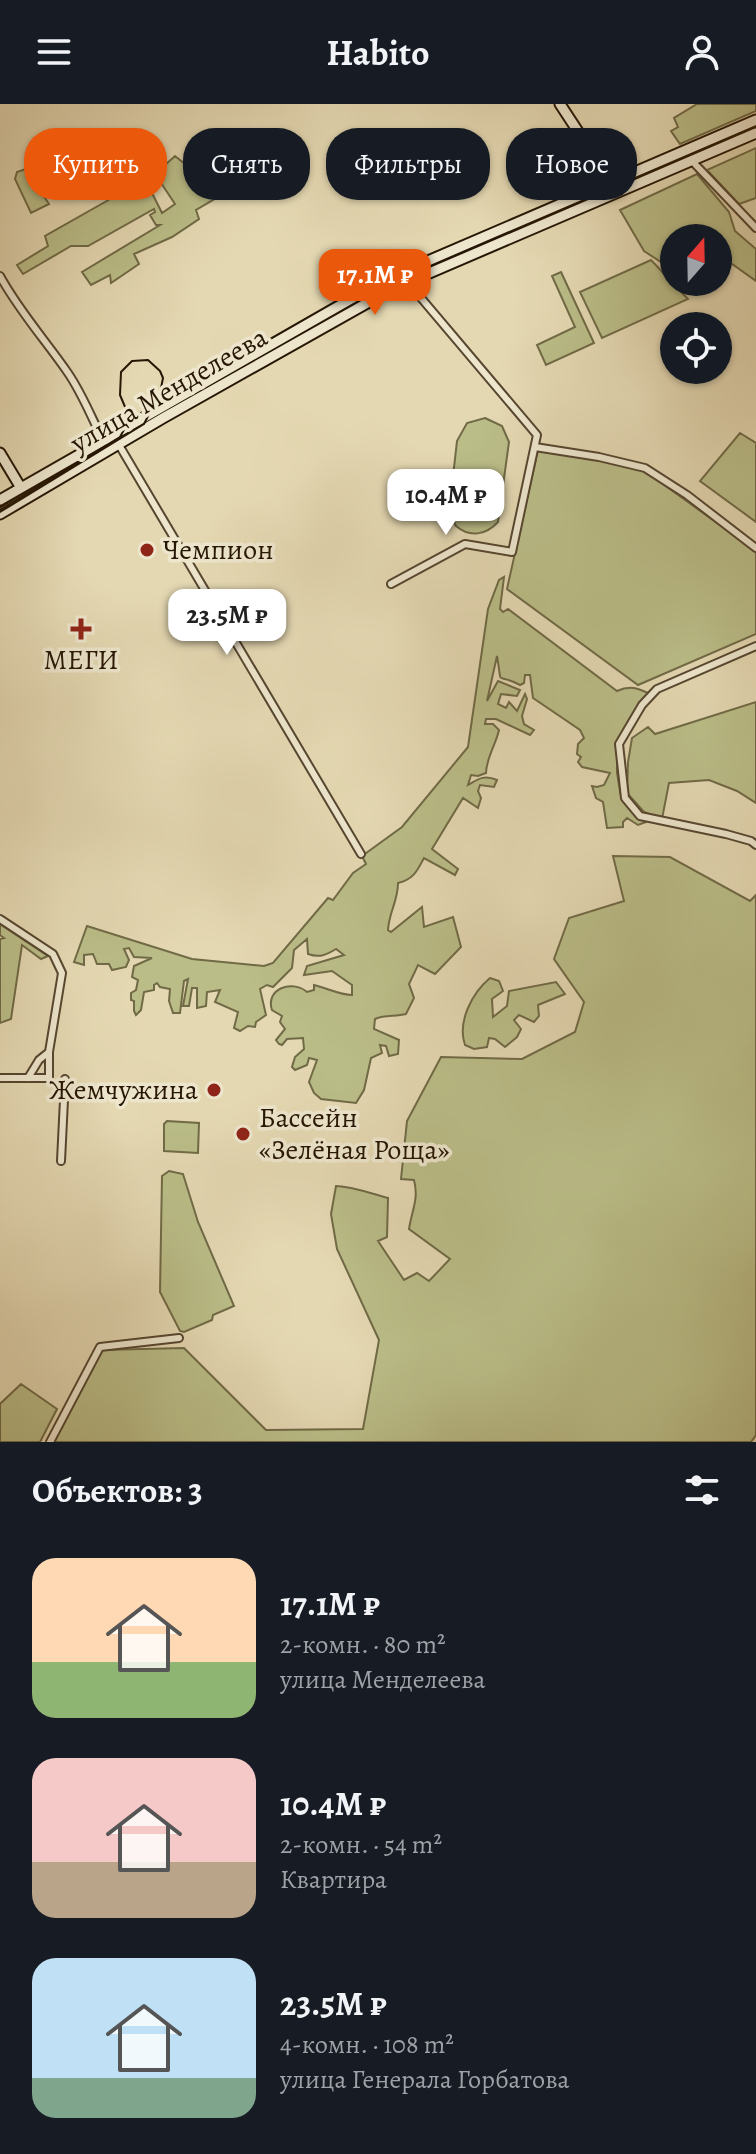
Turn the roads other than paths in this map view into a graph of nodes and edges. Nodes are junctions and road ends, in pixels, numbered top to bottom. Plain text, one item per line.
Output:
1 (560, 104) edge
2 (756, 120) edge
3 (576, 128) edge
4 (756, 133) edge
5 (692, 161) junction
6 (637, 170) edge
7 (637, 183) edge
8 (570, 200) edge
9 (595, 200) edge
10 (756, 228) edge
11 (0, 276) edge
12 (404, 278) junction
13 (103, 440) junction
14 (119, 445) junction
15 (535, 447) junction
16 (0, 453) edge
17 (21, 488) junction
18 (0, 500) edge
19 (0, 514) edge
20 (756, 548) edge
21 (391, 584) dead end
22 (756, 646) edge
23 (756, 845) edge
24 (361, 854) dead end
25 (0, 919) edge
26 (49, 1052) junction
27 (0, 1078) edge
28 (28, 1078) junction
29 (65, 1079) dead end
30 (61, 1161) dead end
31 (179, 1338) dead end
32 (50, 1442) edge

1 - 3 main road
2 - 6 main road, улица Менделеева
4 - 5 main road, улица Менделеева
5 - 7 main road, улица Менделеева
5 - 10 street
8 - 12 main road, улица Менделеева
9 - 12 main road, улица Менделеева
11 - 13 street
12 - 13 main road, улица Менделеева
12 - 14 main road, улица Менделеева
12 - 15 street
13 - 14 street
13 - 17 main road, улица Менделеева
14 - 19 main road, улица Менделеева
14 - 24 street
15 - 20 street
15 - 21 street
16 - 17 main road
17 - 18 main road, улица Менделеева
22 - 23 street
25 - 26 street
26 - 28 street
26 - 28 street
27 - 28 street
29 - 30 street
31 - 32 street

